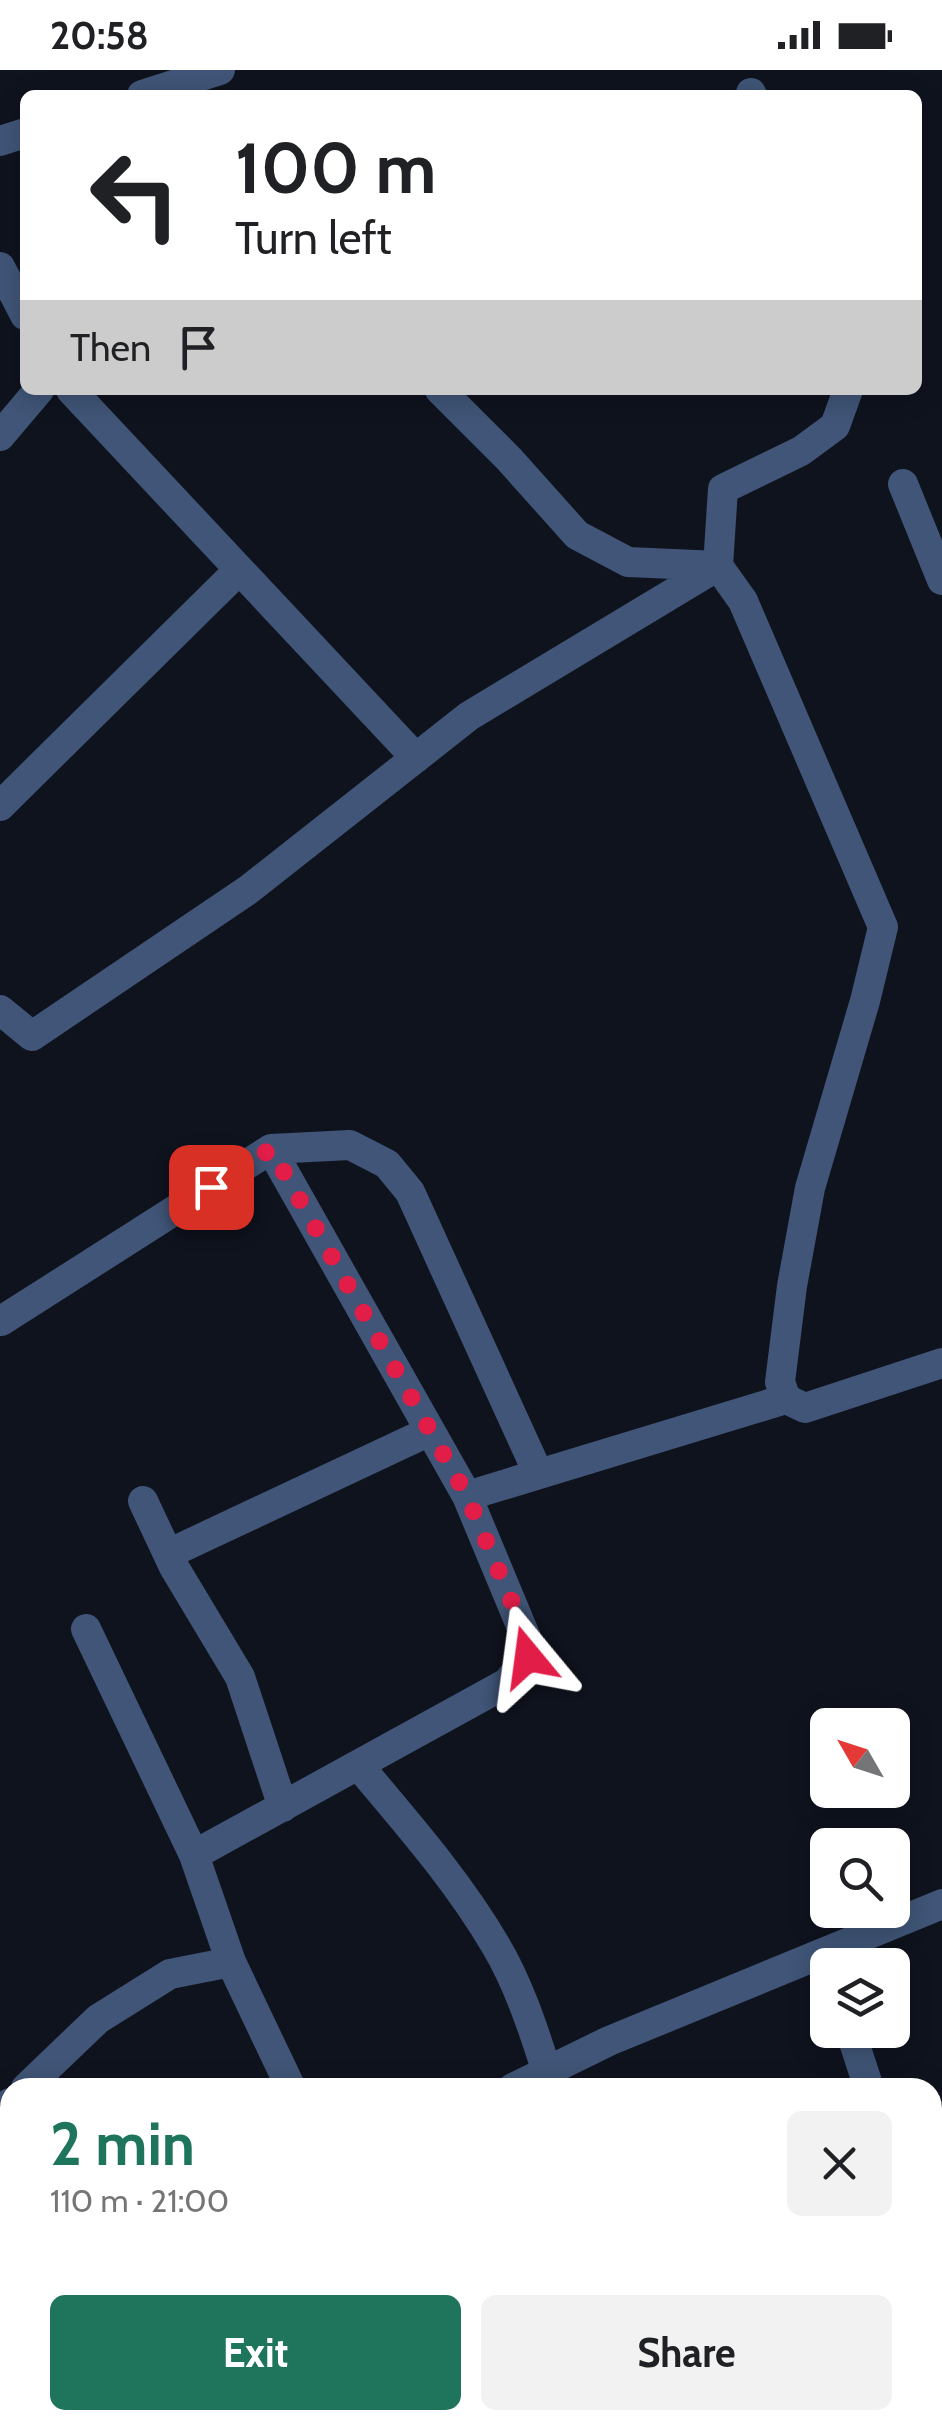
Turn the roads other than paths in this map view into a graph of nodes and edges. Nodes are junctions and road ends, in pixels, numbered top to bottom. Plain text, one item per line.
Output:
1 (220, 70) edge
2 (158, 90) edge
3 (0, 267) edge
4 (20, 305) edge
5 (36, 395) edge
6 (77, 395) edge
7 (445, 395) edge
8 (846, 395) edge
9 (0, 436) edge
10 (903, 484) dead end
11 (718, 566) junction
12 (238, 571) junction
13 (942, 580) edge
14 (416, 758) junction
15 (0, 806) edge
16 (0, 1010) edge
17 (271, 1149) junction
18 (1, 1321) edge
19 (942, 1363) edge
20 (786, 1399) junction
21 (430, 1430) junction
22 (538, 1473) junction
23 (467, 1496) junction
24 (142, 1500) dead end
25 (168, 1554) junction
26 (86, 1629) dead end
27 (359, 1766) junction
28 (283, 1807) junction
29 (194, 1855) junction
30 (942, 1904) edge
31 (849, 1948) edge
32 (231, 1962) junction
33 (810, 1965) edge
34 (856, 2048) edge
35 (546, 2069) junction
36 (36, 2078) edge
37 (286, 2078) edge
38 (530, 2078) edge
39 (866, 2078) edge

1 - 2 street
3 - 4 street
5 - 9 street
6 - 12 street
7 - 11 street
8 - 11 street
10 - 13 street
11 - 14 street
11 - 20 street
12 - 14 street
12 - 15 street
14 - 16 street
17 - 18 street
17 - 21 street
17 - 22 street
19 - 20 street
20 - 22 street
21 - 23 street
21 - 25 street
22 - 23 street
23 - 27 street
24 - 25 street
25 - 28 street
26 - 29 street
27 - 28 street
27 - 35 street
28 - 29 street
29 - 32 street
30 - 31 street
32 - 36 street
32 - 37 street
33 - 35 street
34 - 39 street
35 - 38 street

